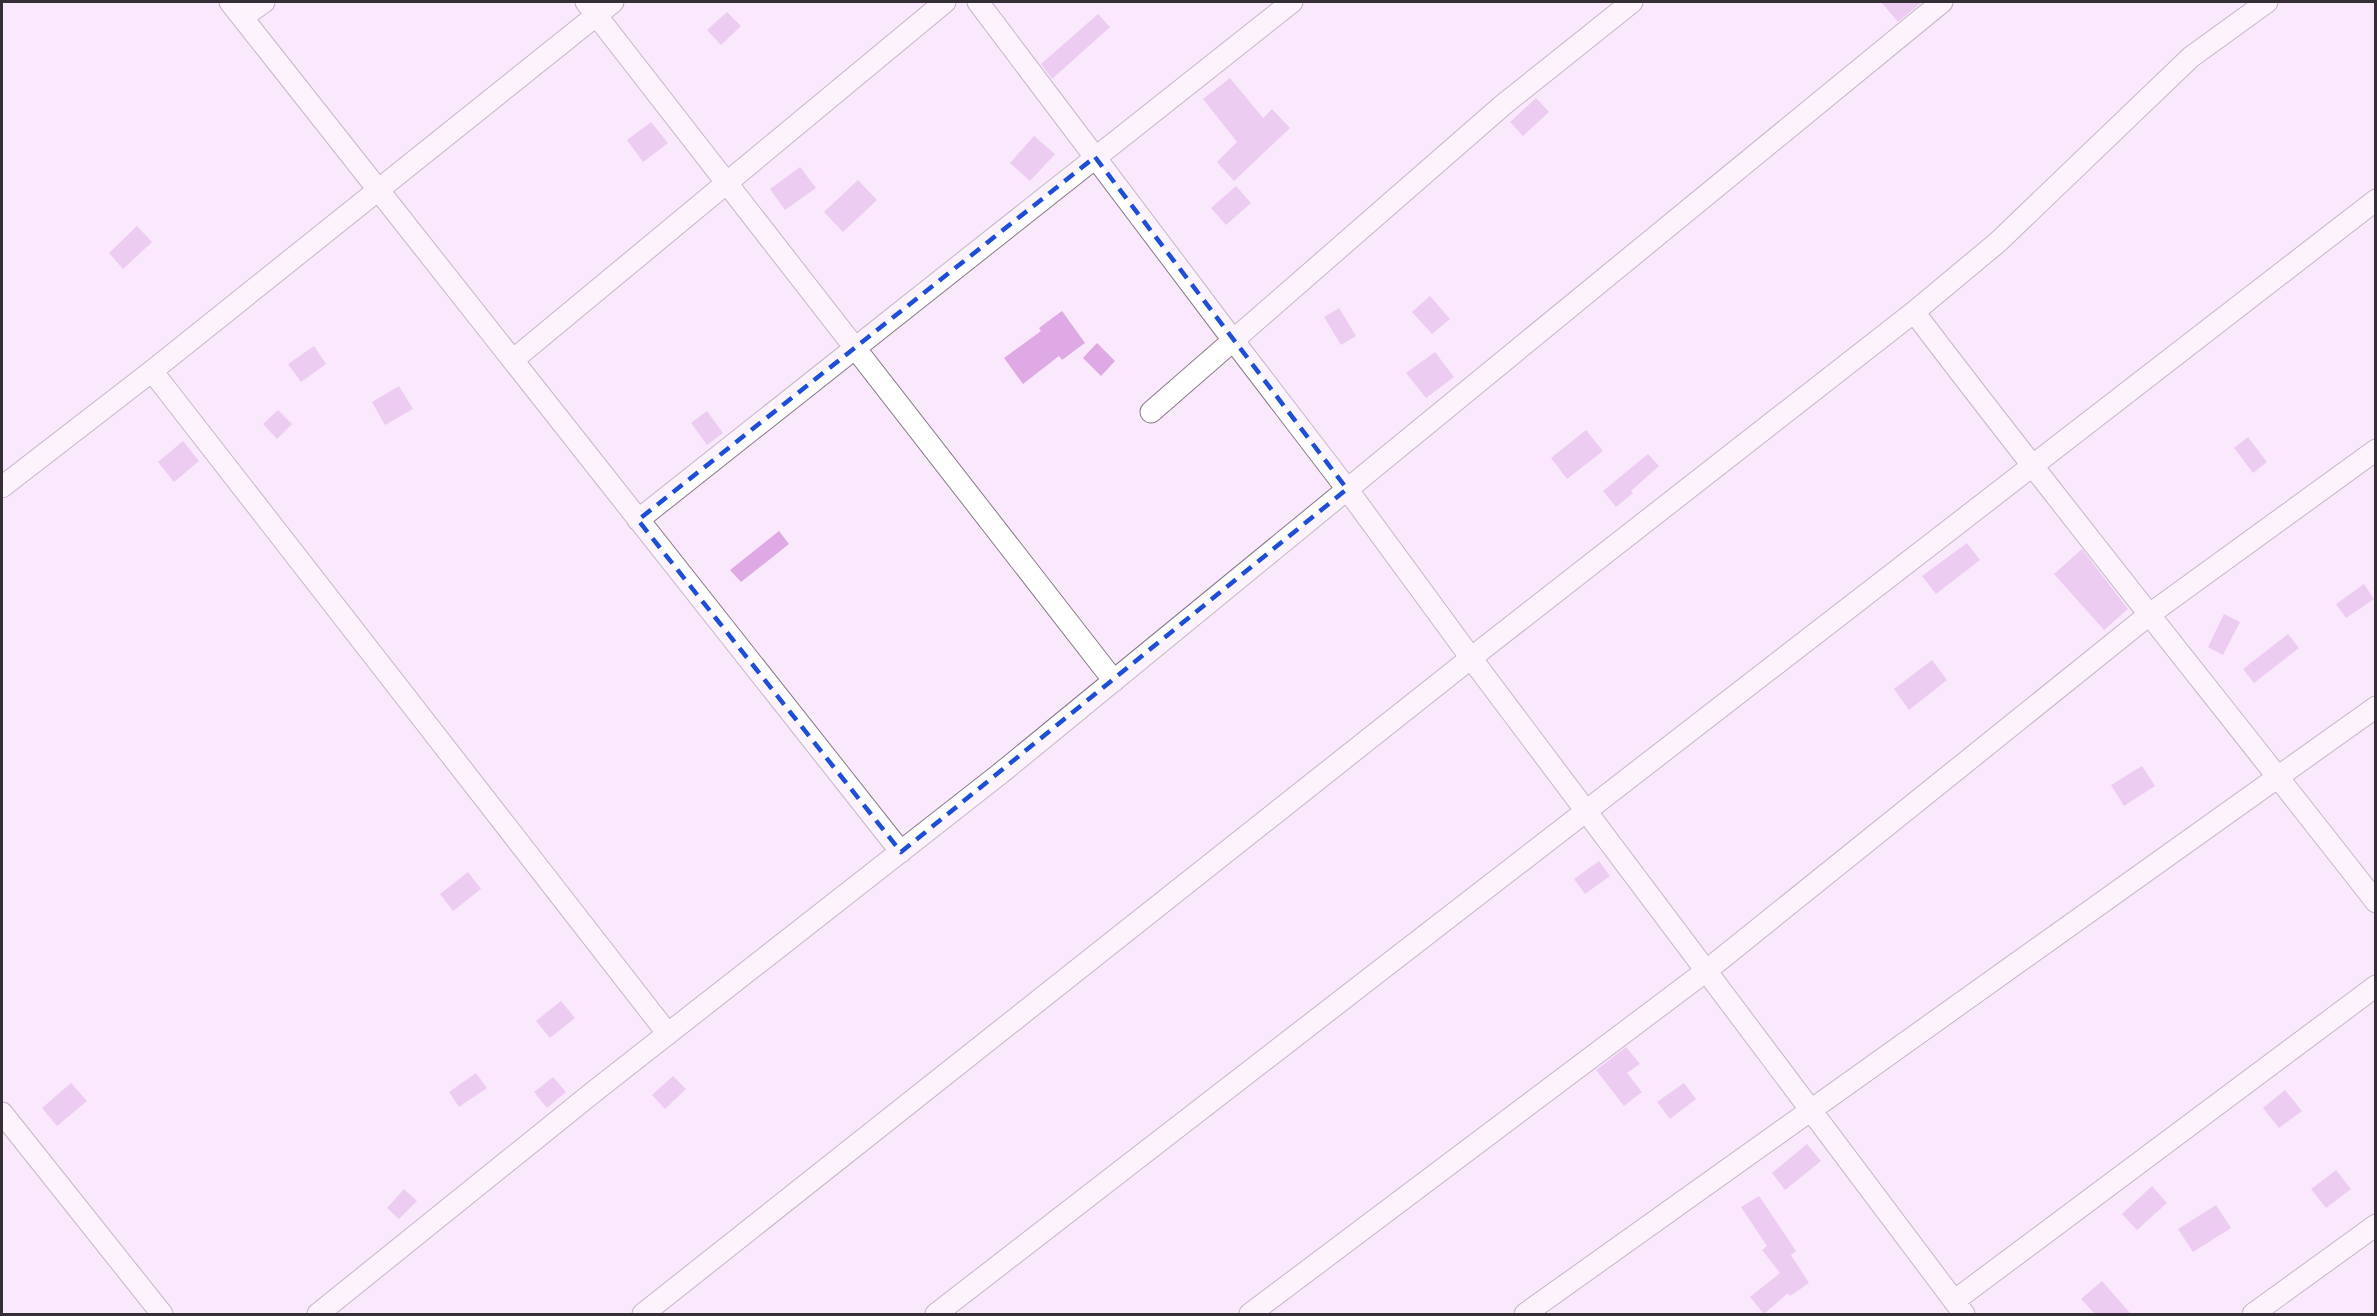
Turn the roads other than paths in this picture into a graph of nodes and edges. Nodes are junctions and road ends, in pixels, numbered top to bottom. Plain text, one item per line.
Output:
1 (264, 2) edge
2 (614, 2) edge
3 (945, 2) edge
4 (978, 2) edge
5 (1292, 2) edge
6 (1632, 2) edge
7 (1942, 2) edge
8 (2267, 2) edge
9 (592, 8) edge
10 (236, 9) edge
11 (1095, 157) junction
12 (728, 182) junction
13 (379, 189) junction
14 (2376, 200) edge
15 (1914, 312) junction
16 (1233, 340) junction
17 (855, 347) junction
18 (513, 360) junction
19 (152, 371) junction
20 (1150, 412) dead end
21 (2376, 450) edge
22 (2031, 467) junction
23 (2, 487) edge
24 (1347, 489) junction
25 (638, 520) junction
26 (2150, 614) junction
27 (1471, 658) junction
28 (1114, 681) junction
29 (2376, 707) edge
30 (2278, 777) junction
31 (1586, 811) junction
32 (901, 852) junction
33 (2376, 902) edge
34 (1706, 971) junction
35 (2376, 986) edge
36 (668, 1034) junction
37 (1810, 1110) junction
38 (2, 1113) edge
39 (2376, 1225) edge
40 (1959, 1308) edge
41 (162, 1314) edge
42 (318, 1314) edge
43 (643, 1314) edge
44 (936, 1314) edge
45 (1250, 1314) edge
46 (1525, 1314) edge
47 (2253, 1314) edge

1 - 10 street
2 - 9 street
3 - 12 street
4 - 11 street
5 - 11 street
6 - 16 street
7 - 24 street
8 - 15 street
9 - 12 street
9 - 13 street
10 - 13 street
11 - 16 street
11 - 17 street
12 - 17 street
12 - 18 street
13 - 18 street
13 - 19 street
14 - 22 street
15 - 22 street
15 - 27 street
16 - 20 street
16 - 24 street
17 - 25 street
17 - 28 street
18 - 25 street
19 - 23 street
19 - 36 street
21 - 26 street
22 - 26 street
22 - 31 street
24 - 27 street
24 - 28 street
25 - 32 street
26 - 30 street
26 - 34 street
27 - 31 street
27 - 43 street
28 - 32 street
29 - 30 street
30 - 33 street
30 - 37 street
31 - 34 street
31 - 44 street
32 - 36 street
34 - 37 street
34 - 45 street
35 - 40 street
36 - 42 street
37 - 40 street
37 - 46 street
38 - 41 street
39 - 47 street

